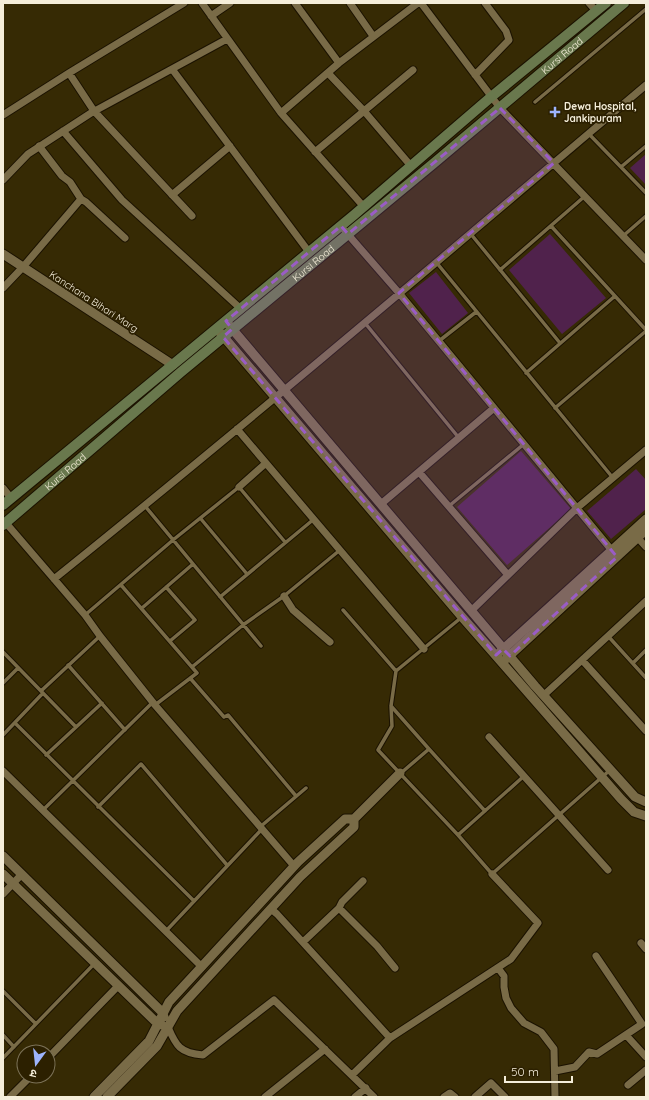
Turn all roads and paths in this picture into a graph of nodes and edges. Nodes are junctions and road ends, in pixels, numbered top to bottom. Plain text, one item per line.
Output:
1 (184, 3) edge
2 (202, 3) edge
3 (230, 3) edge
4 (295, 3) edge
5 (350, 3) edge
6 (420, 3) edge
7 (485, 3) edge
8 (589, 3) edge
9 (606, 3) edge
10 (624, 3) edge
11 (646, 9) edge
12 (596, 11) junction
13 (211, 16) junction
14 (372, 36) junction
15 (227, 39) junction
16 (339, 62) junction
17 (172, 68) junction
18 (414, 70) dead end
19 (328, 72) junction
20 (69, 73) junction
21 (475, 75) junction
22 (646, 85) edge
23 (491, 97) junction
24 (535, 102) dead end
25 (500, 108) junction
26 (94, 111) junction
27 (364, 111) junction
28 (281, 113) junction
29 (3, 115) edge
30 (63, 131) junction
31 (588, 134) junction
32 (39, 146) junction
33 (230, 146) junction
34 (646, 146) edge
35 (315, 152) junction
36 (554, 163) junction
37 (412, 166) junction
38 (621, 167) junction
39 (3, 180) edge
40 (646, 193) edge
41 (172, 195) junction
42 (585, 196) junction
43 (80, 199) junction
44 (364, 207) junction
45 (192, 216) dead end
46 (646, 216) edge
47 (341, 226) junction
48 (551, 226) junction
49 (470, 233) junction
50 (348, 234) junction
51 (623, 236) junction
52 (125, 238) dead end
53 (309, 252) junction
54 (3, 254) edge
55 (646, 260) edge
56 (436, 262) junction
57 (23, 267) junction
58 (500, 270) junction
59 (3, 288) edge
60 (399, 293) junction
61 (616, 296) junction
62 (241, 309) junction
63 (476, 312) junction
64 (364, 323) junction
65 (229, 325) junction
66 (646, 330) edge
67 (220, 333) junction
68 (439, 341) junction
69 (560, 344) junction
70 (173, 365) junction
71 (526, 373) junction
72 (284, 390) junction
73 (275, 397) junction
74 (494, 408) junction
75 (555, 408) junction
76 (238, 429) junction
77 (459, 438) junction
78 (524, 444) junction
79 (646, 450) edge
80 (266, 463) junction
81 (419, 472) junction
82 (612, 478) junction
83 (239, 487) junction
84 (3, 488) edge
85 (12, 498) junction
86 (381, 504) junction
87 (3, 505) edge
88 (145, 506) junction
89 (448, 506) junction
90 (577, 508) junction
91 (201, 519) junction
92 (314, 519) junction
93 (646, 519) edge
94 (4, 524) edge
95 (646, 530) edge
96 (637, 538) junction
97 (173, 540) junction
98 (285, 542) junction
99 (646, 547) edge
100 (340, 550) junction
101 (614, 553) junction
102 (193, 564) junction
103 (247, 574) junction
104 (508, 575) junction
105 (54, 579) junction
106 (122, 585) junction
107 (166, 588) junction
108 (284, 596) junction
109 (220, 597) junction
110 (646, 601) edge
111 (142, 608) junction
112 (343, 610) dead end
113 (471, 611) junction
114 (85, 615) junction
115 (462, 617) junction
116 (243, 625) junction
117 (100, 636) junction
118 (608, 636) junction
119 (170, 641) junction
120 (330, 642) dead end
121 (261, 646) dead end
122 (424, 648) junction
123 (503, 649) junction
124 (646, 650) edge
125 (3, 652) edge
126 (510, 656) junction
127 (499, 659) junction
128 (582, 660) junction
129 (632, 663) junction
130 (68, 665) junction
131 (192, 667) junction
132 (18, 668) junction
133 (396, 671) junction
134 (190, 678) junction
135 (646, 678) edge
136 (3, 683) edge
137 (42, 692) junction
138 (544, 695) junction
139 (102, 703) junction
140 (154, 704) junction
141 (391, 706) junction
142 (15, 723) junction
143 (76, 727) junction
144 (125, 730) junction
145 (646, 731) edge
146 (3, 735) edge
147 (489, 737) dead end
148 (428, 749) junction
149 (46, 755) junction
150 (3, 770) edge
151 (611, 770) junction
152 (400, 773) junction
153 (524, 776) junction
154 (602, 777) junction
155 (72, 781) junction
156 (306, 788) dead end
157 (296, 796) junction
158 (646, 802) edge
159 (98, 807) junction
160 (43, 810) junction
161 (485, 811) junction
162 (559, 816) junction
163 (646, 816) edge
164 (354, 819) junction
165 (261, 828) junction
166 (458, 836) junction
167 (3, 856) edge
168 (228, 865) junction
169 (294, 866) junction
170 (608, 870) dead end
171 (3, 874) edge
172 (22, 874) junction
173 (492, 874) junction
174 (363, 881) dead end
175 (13, 883) junction
176 (3, 894) edge
177 (194, 901) junction
178 (339, 908) junction
179 (271, 909) junction
180 (166, 931) junction
181 (303, 942) junction
182 (641, 943) dead end
183 (646, 949) edge
184 (596, 956) dead end
185 (95, 963) junction
186 (202, 967) junction
187 (395, 968) dead end
188 (498, 968) junction
189 (118, 986) junction
190 (3, 991) edge
191 (163, 1013) junction
192 (36, 1024) junction
193 (158, 1024) junction
194 (168, 1026) junction
195 (3, 1035) edge
196 (626, 1035) junction
197 (390, 1038) junction
198 (14, 1047) junction
199 (325, 1049) junction
200 (56, 1050) edge
201 (646, 1057) edge
202 (3, 1058) edge
203 (646, 1070) edge
204 (555, 1071) junction
205 (352, 1075) junction
206 (22, 1084) edge
207 (628, 1085) dead end
208 (366, 1088) junction
209 (10, 1097) edge
210 (94, 1097) edge
211 (107, 1097) edge
212 (265, 1097) edge
213 (355, 1097) edge
214 (374, 1097) edge
215 (444, 1097) edge
216 (455, 1097) edge
217 (475, 1097) edge
218 (505, 1097) edge
219 (555, 1097) edge

1 - 20 street
2 - 13 street
3 - 13 street
4 - 16 street
5 - 14 street
6 - 14 street
6 - 21 street
7 - 21 street
8 - 12 street
9 - 12 main road, Kursi Road
10 - 25 main road, Kursi Road
11 - 24 lane
12 - 23 main road, Kursi Road
13 - 15 street
14 - 16 street
15 - 17 street
15 - 28 street
16 - 19 street
17 - 26 street
17 - 33 street
18 - 27 street
19 - 27 street
19 - 28 street
20 - 26 street
20 - 29 street
21 - 23 street
22 - 31 street
23 - 25 street
23 - 37 main road, Kursi Road
25 - 36 street
25 - 50 main road, Kursi Road
26 - 30 street
26 - 41 street
27 - 35 street
27 - 37 street
28 - 35 street
30 - 32 street
30 - 62 street
31 - 36 street
31 - 38 lane
32 - 39 street
32 - 43 street
33 - 41 street
33 - 53 street
34 - 38 lane
35 - 44 street
36 - 42 street
36 - 49 street
37 - 44 main road, Kursi Road
38 - 40 lane
41 - 45 street
42 - 48 lane
42 - 51 street
43 - 52 street
43 - 57 street
44 - 47 main road, Kursi Road
46 - 51 lane
47 - 50 street
47 - 53 main road, Kursi Road
48 - 58 lane
48 - 61 lane
49 - 56 street
49 - 58 lane
50 - 60 street
50 - 65 main road, Kursi Road
51 - 55 street
53 - 62 main road, Kursi Road
54 - 57 street, Kanchana Bihari Marg
56 - 60 street
56 - 63 lane
57 - 59 street
57 - 70 street, Kanchana Bihari Marg
58 - 69 lane
60 - 64 street
60 - 68 street
61 - 66 lane
61 - 69 lane
62 - 65 main road, Kursi Road
63 - 68 lane
63 - 71 lane
64 - 72 street
64 - 77 lane
65 - 67 main road, Kursi Road
65 - 72 street
66 - 75 lane
67 - 70 main road, Kursi Road
67 - 73 street
67 - 94 main road, Kursi Road
68 - 74 street
69 - 71 lane
70 - 85 main road, Kursi Road
71 - 75 lane
72 - 73 street
72 - 86 street
73 - 76 street
73 - 115 street
74 - 77 street
74 - 78 street
75 - 82 lane
76 - 80 street
76 - 88 street
77 - 81 street
78 - 89 lane
78 - 90 street
79 - 82 street
80 - 83 street
80 - 92 street
81 - 86 street
81 - 89 street
82 - 90 street
83 - 91 lane
83 - 98 lane
84 - 85 street
85 - 87 main road, Kursi Road
86 - 113 street
88 - 97 lane
88 - 105 street
89 - 104 street
90 - 101 street
90 - 104 street
91 - 97 lane
91 - 103 lane
92 - 98 lane
92 - 100 street
93 - 101 street
94 - 105 street
95 - 96 street
96 - 99 street
96 - 101 street
97 - 102 lane
97 - 106 lane
98 - 103 lane
100 - 108 lane
100 - 122 street
101 - 123 street
101 - 126 street
102 - 107 lane
102 - 109 lane
103 - 109 lane
104 - 113 street
105 - 114 street
106 - 111 lane
106 - 114 lane
107 - 111 lane
107 - 119 lane
108 - 116 lane
108 - 120 street
109 - 116 lane
110 - 118 street
111 - 119 lane
112 - 133 lane
113 - 123 street
114 - 117 street
115 - 122 lane
115 - 127 street
116 - 121 lane
116 - 131 lane
117 - 130 lane
117 - 140 street
118 - 128 street
118 - 129 lane
119 - 131 lane
122 - 133 lane
123 - 126 street
123 - 127 street
124 - 129 lane
125 - 132 lane
126 - 127 street
126 - 138 street
127 - 154 street
128 - 138 street
128 - 145 street
129 - 135 lane
130 - 137 lane
130 - 139 lane
131 - 134 lane
132 - 136 lane
132 - 137 lane
133 - 141 lane
134 - 140 lane
134 - 157 lane
137 - 142 lane
137 - 143 lane
138 - 151 street
139 - 143 lane
139 - 144 lane
140 - 144 lane
140 - 165 street
141 - 148 lane
141 - 152 lane
142 - 146 lane
142 - 149 lane
143 - 149 lane
144 - 155 lane
147 - 153 street
148 - 152 lane
148 - 161 lane
149 - 155 lane
150 - 160 street
151 - 154 lane
151 - 158 street
152 - 164 street
152 - 166 lane
153 - 161 lane
153 - 162 street
154 - 162 lane
154 - 163 street
155 - 159 lane
155 - 160 lane
156 - 157 lane
157 - 165 lane
159 - 168 lane
159 - 177 lane
160 - 180 street
161 - 166 lane
162 - 170 street
162 - 173 lane
164 - 169 street
164 - 179 street
165 - 168 lane
165 - 169 street
166 - 173 lane
167 - 172 street
168 - 177 lane
169 - 186 street
171 - 175 street
172 - 175 street
172 - 191 street
173 - 188 street
174 - 178 street
175 - 176 street
175 - 185 street
177 - 180 lane
178 - 181 street
178 - 187 street
179 - 181 street
179 - 194 street
180 - 186 street
181 - 197 street
182 - 183 street
184 - 196 street
185 - 189 street
185 - 192 lane
186 - 191 street
188 - 197 street
188 - 204 street
189 - 193 street
189 - 200 street
190 - 192 lane
191 - 193 street
191 - 194 street
192 - 198 lane
193 - 194 street
193 - 210 street
194 - 199 street
194 - 211 street
195 - 198 lane
196 - 201 street
196 - 204 street
197 - 205 street
198 - 202 lane
199 - 205 street
199 - 212 street
203 - 207 street
204 - 219 street
205 - 208 street
206 - 209 street
208 - 213 street
208 - 214 street
215 - 216 street
217 - 218 street

